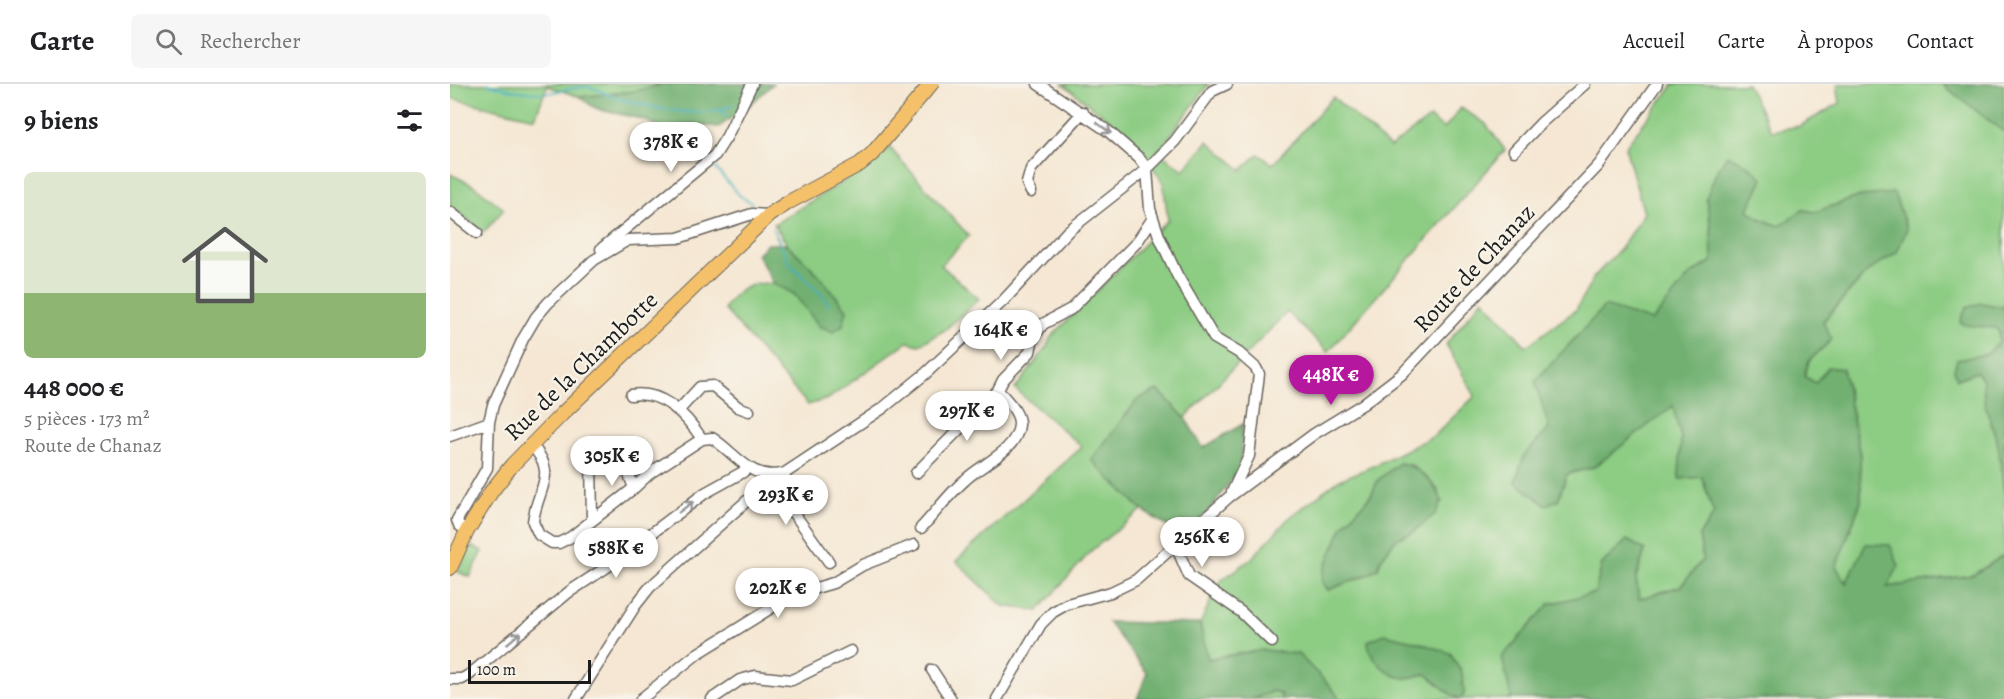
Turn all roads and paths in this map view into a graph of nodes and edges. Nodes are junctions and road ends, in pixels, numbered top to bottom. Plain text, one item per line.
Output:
1 (752, 84) edge
2 (931, 84) edge
3 (1038, 84) edge
4 (1227, 84) edge
5 (1585, 84) edge
6 (1657, 84) edge
7 (1083, 112) junction
8 (1514, 151) dead end
9 (1147, 169) junction
10 (1031, 192) dead end
11 (450, 212) edge
12 (769, 215) junction
13 (1153, 218) junction
14 (477, 233) dead end
15 (594, 260) junction
16 (998, 390) junction
17 (631, 395) dead end
18 (678, 411) junction
19 (749, 411) dead end
20 (489, 422) junction
21 (450, 436) edge
22 (702, 439) junction
23 (531, 445) junction
24 (748, 467) junction
25 (916, 473) dead end
26 (767, 476) junction
27 (634, 488) junction
28 (1229, 497) junction
29 (592, 520) junction
30 (921, 528) dead end
31 (467, 531) junction
32 (914, 545) dead end
33 (1176, 546) junction
34 (829, 561) dead end
35 (450, 568) edge
36 (1272, 642) dead end
37 (851, 651) dead end
38 (932, 670) dead end
39 (450, 679) edge
40 (576, 699) edge
41 (641, 699) edge
42 (712, 699) edge
43 (951, 699) edge
44 (997, 699) edge

1 - 15 street
2 - 12 main road, Rue de la Chambotte
3 - 7 street
4 - 9 street
5 - 8 street
6 - 28 street, Route de Chanaz
7 -> 9 street
7 - 10 street
9 - 13 street
9 - 26 street
11 - 14 street
12 - 15 street
12 - 23 main road, Rue de la Chambotte
13 - 16 street
13 - 28 street
15 - 20 street
16 - 25 street
16 - 30 street
17 - 18 street
18 - 19 street
18 - 22 street
20 - 21 street
20 - 31 street
22 - 24 street
22 - 27 street
23 - 29 street
23 - 31 main road, Rue de la Chambotte
24 - 26 street
39 -> 24 street
26 - 34 street
26 - 40 street
27 - 29 street
27 - 29 street
28 - 33 street, Route de Chanaz
31 - 35 main road, Rue de la Chambotte
32 - 41 street
33 - 36 street
33 - 44 street, Route de Chanaz
37 - 42 street
38 - 43 street

